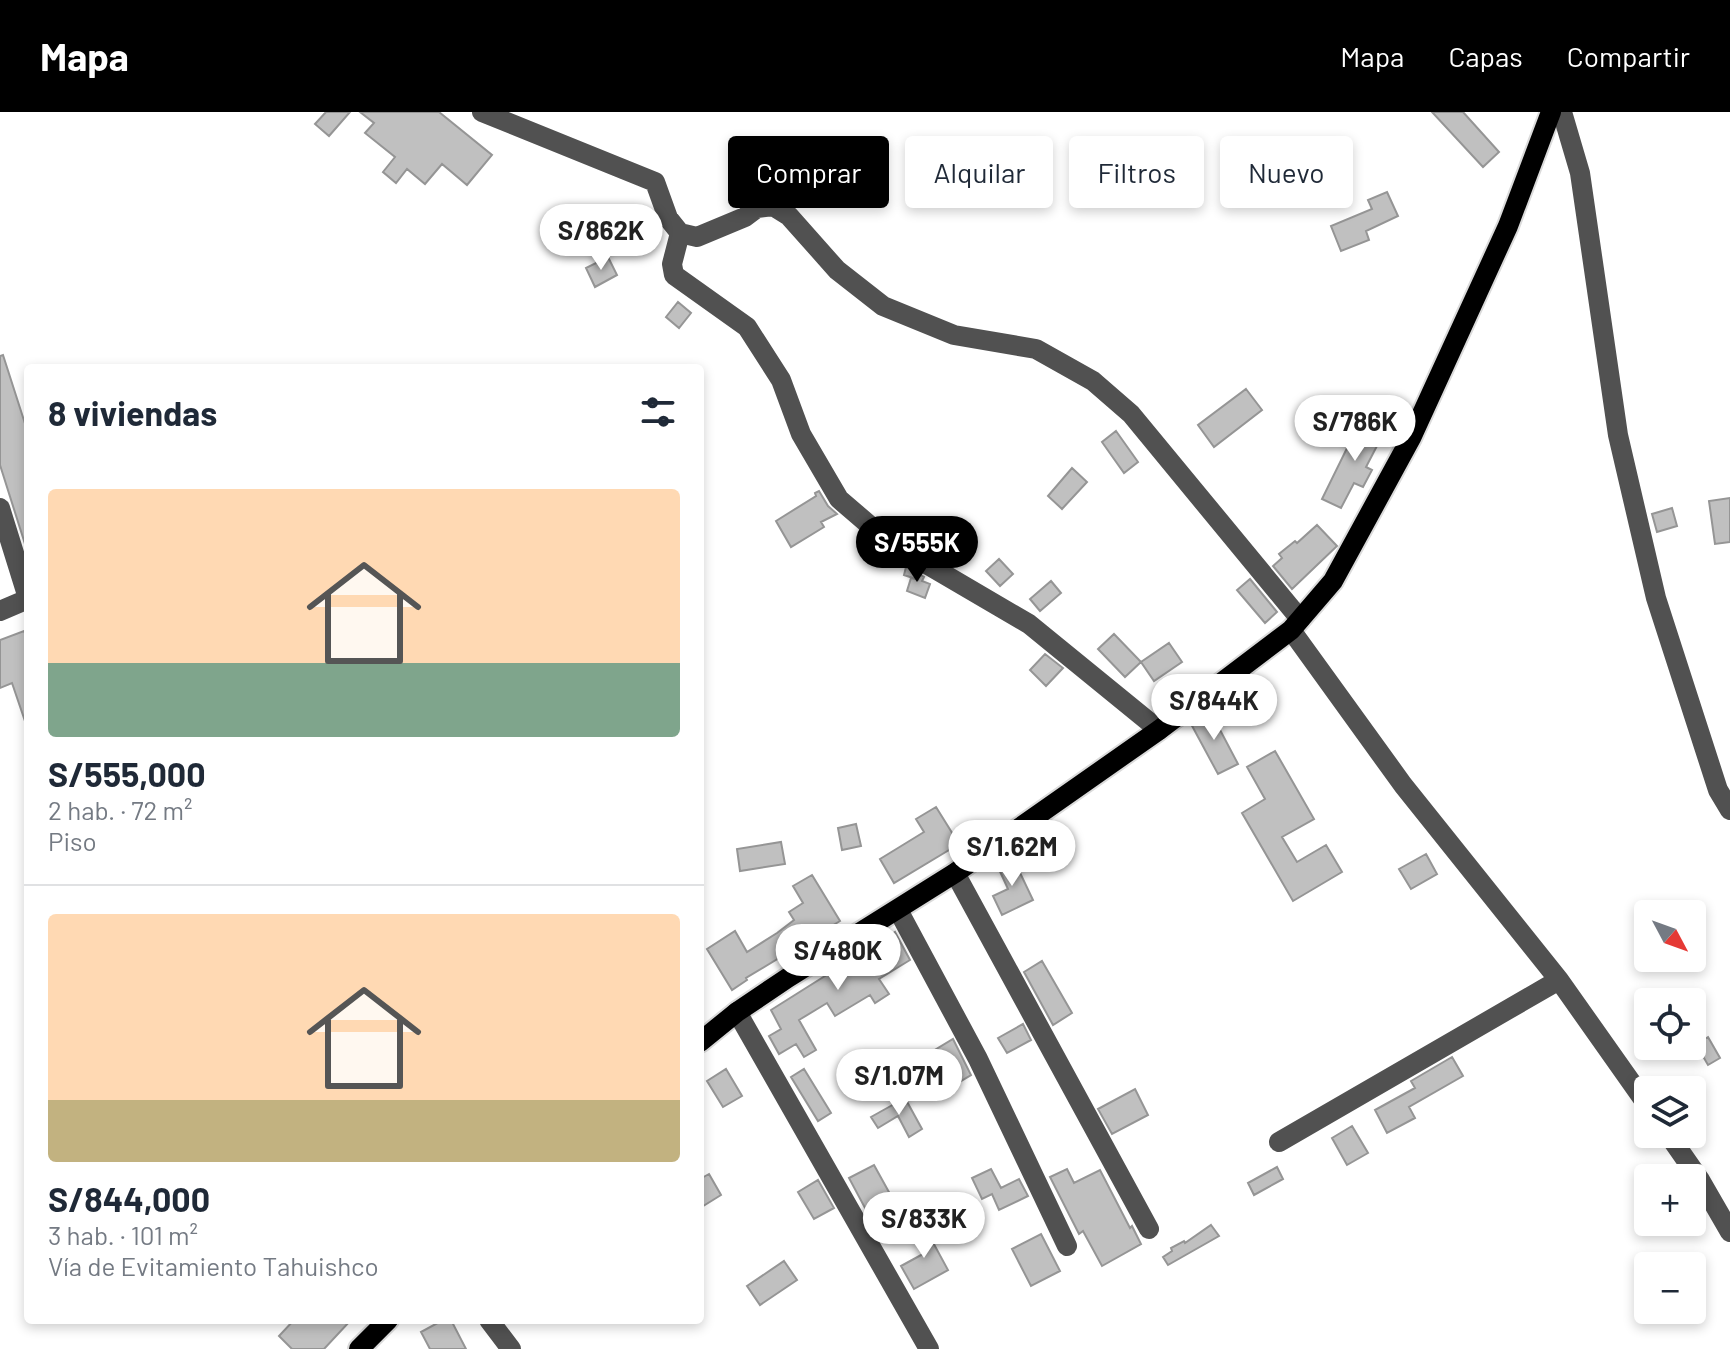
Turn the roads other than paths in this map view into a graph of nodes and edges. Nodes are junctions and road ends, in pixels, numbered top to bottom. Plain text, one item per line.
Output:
1 (482, 112) edge
2 (1551, 112) edge
3 (1562, 112) edge
4 (680, 233) junction
5 (0, 508) edge
6 (24, 585) edge
7 (24, 600) edge
8 (0, 611) edge
9 (1296, 624) junction
10 (1159, 730) junction
11 (1730, 810) edge
12 (955, 873) junction
13 (898, 910) junction
14 (1559, 980) junction
15 (737, 1012) junction
16 (704, 1039) edge
17 (1634, 1086) edge
18 (1279, 1142) dead end
19 (1678, 1148) edge
20 (1149, 1229) dead end
21 (1730, 1232) edge
22 (1067, 1246) dead end
23 (384, 1324) edge
24 (492, 1324) edge
25 (359, 1349) edge
26 (511, 1349) edge
27 (929, 1349) edge

1 - 4 street
2 - 9 main road
3 - 11 street
4 - 9 street
4 - 10 street
5 - 6 street
7 - 8 street
9 - 10 main road
9 - 14 street
10 - 12 main road
12 - 13 main road
12 - 20 street
13 - 15 main road
13 - 22 street
14 - 17 street
14 - 18 street
15 - 16 main road
15 - 27 street
19 - 21 street
23 - 25 main road
24 - 26 street

